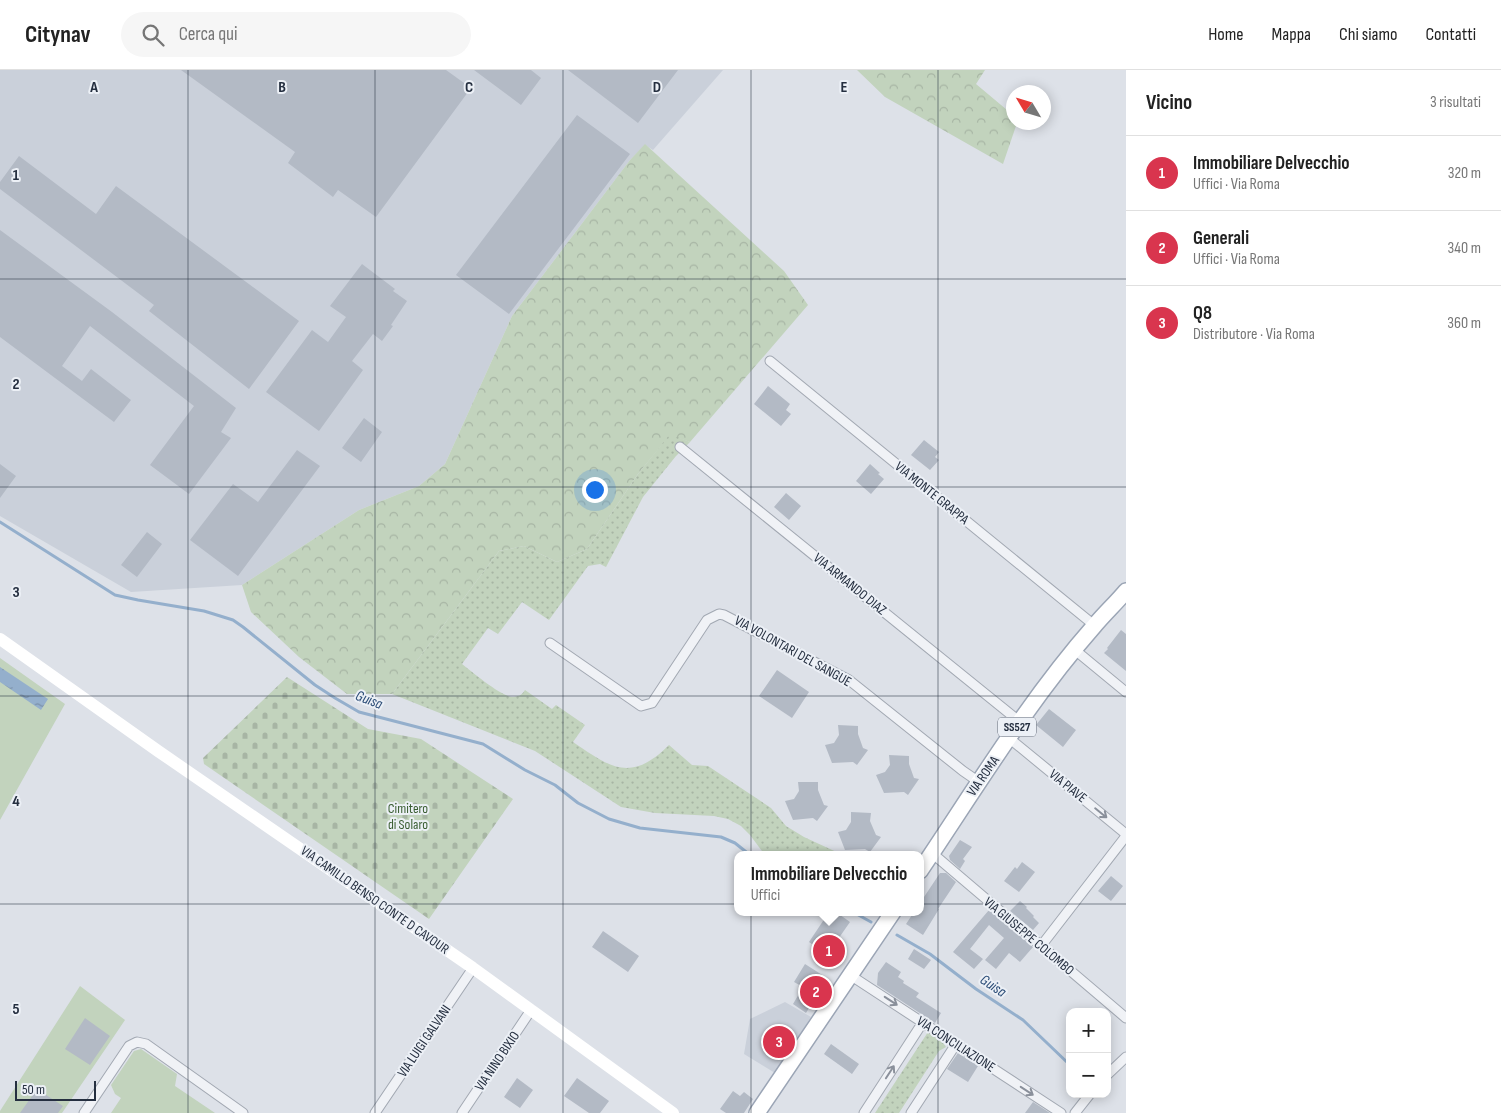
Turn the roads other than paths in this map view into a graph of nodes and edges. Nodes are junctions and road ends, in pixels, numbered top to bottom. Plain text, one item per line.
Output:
1 (770, 361) dead end
2 (680, 447) dead end
3 (1126, 591) edge
4 (1094, 625) junction
5 (0, 639) edge
6 (550, 643) dead end
7 (1075, 650) junction
8 (1126, 692) edge
9 (1020, 722) junction
10 (1009, 738) junction
11 (979, 782) junction
12 (1126, 835) edge
13 (932, 853) junction
14 (924, 865) edge
15 (890, 916) edge
16 (1041, 946) junction
17 (473, 968) junction
18 (850, 975) junction
19 (532, 1010) junction
20 (1126, 1018) edge
21 (923, 1022) junction
22 (956, 1044) junction
23 (1126, 1057) edge
24 (1111, 1071) edge
25 (1087, 1098) edge
26 (84, 1113) edge
27 (244, 1113) edge
28 (375, 1113) edge
29 (462, 1113) edge
30 (674, 1113) edge
31 (757, 1113) edge
32 (864, 1113) edge
33 (911, 1113) edge
34 (1061, 1113) edge
35 (1075, 1113) edge

1 - 4 street, VIA MONTE GRAPPA
2 - 9 street, VIA ARMANDO DIAZ
3 - 4 main road, VIA ROMA / SS527
4 - 7 main road, VIA ROMA / SS527
5 - 17 street, VIA CAMILLO BENSO CONTE D CAVOUR
6 - 11 street, VIA VOLONTARI DEL SANGUE
7 - 8 street
7 - 9 main road, VIA ROMA / SS527
9 - 10 main road, VIA ROMA / SS527
10 - 11 main road, VIA ROMA / SS527
10 -> 12 street, VIA PIAVE
11 - 13 main road, VIA ROMA / SS527
12 - 16 street
13 - 14 main road, VIA ROMA / SS527
13 - 16 street, VIA GIUSEPPE COLOMBO
15 - 18 main road
16 - 20 street, VIA GIUSEPPE COLOMBO
17 - 19 street, VIA CAMILLO BENSO CONTE D CAVOUR
17 - 28 street, VIA LUIGI GALVANI
18 -> 21 street, VIA CONCILIAZIONE
18 - 31 main road
19 - 29 street, VIA NINO BIXIO
19 - 30 street, VIA CAMILLO BENSO CONTE D CAVOUR
21 - 22 street, VIA CONCILIAZIONE
32 -> 21 street
22 - 33 street
22 -> 34 street, VIA CONCILIAZIONE
23 - 24 street
25 - 35 street
26 - 27 street

